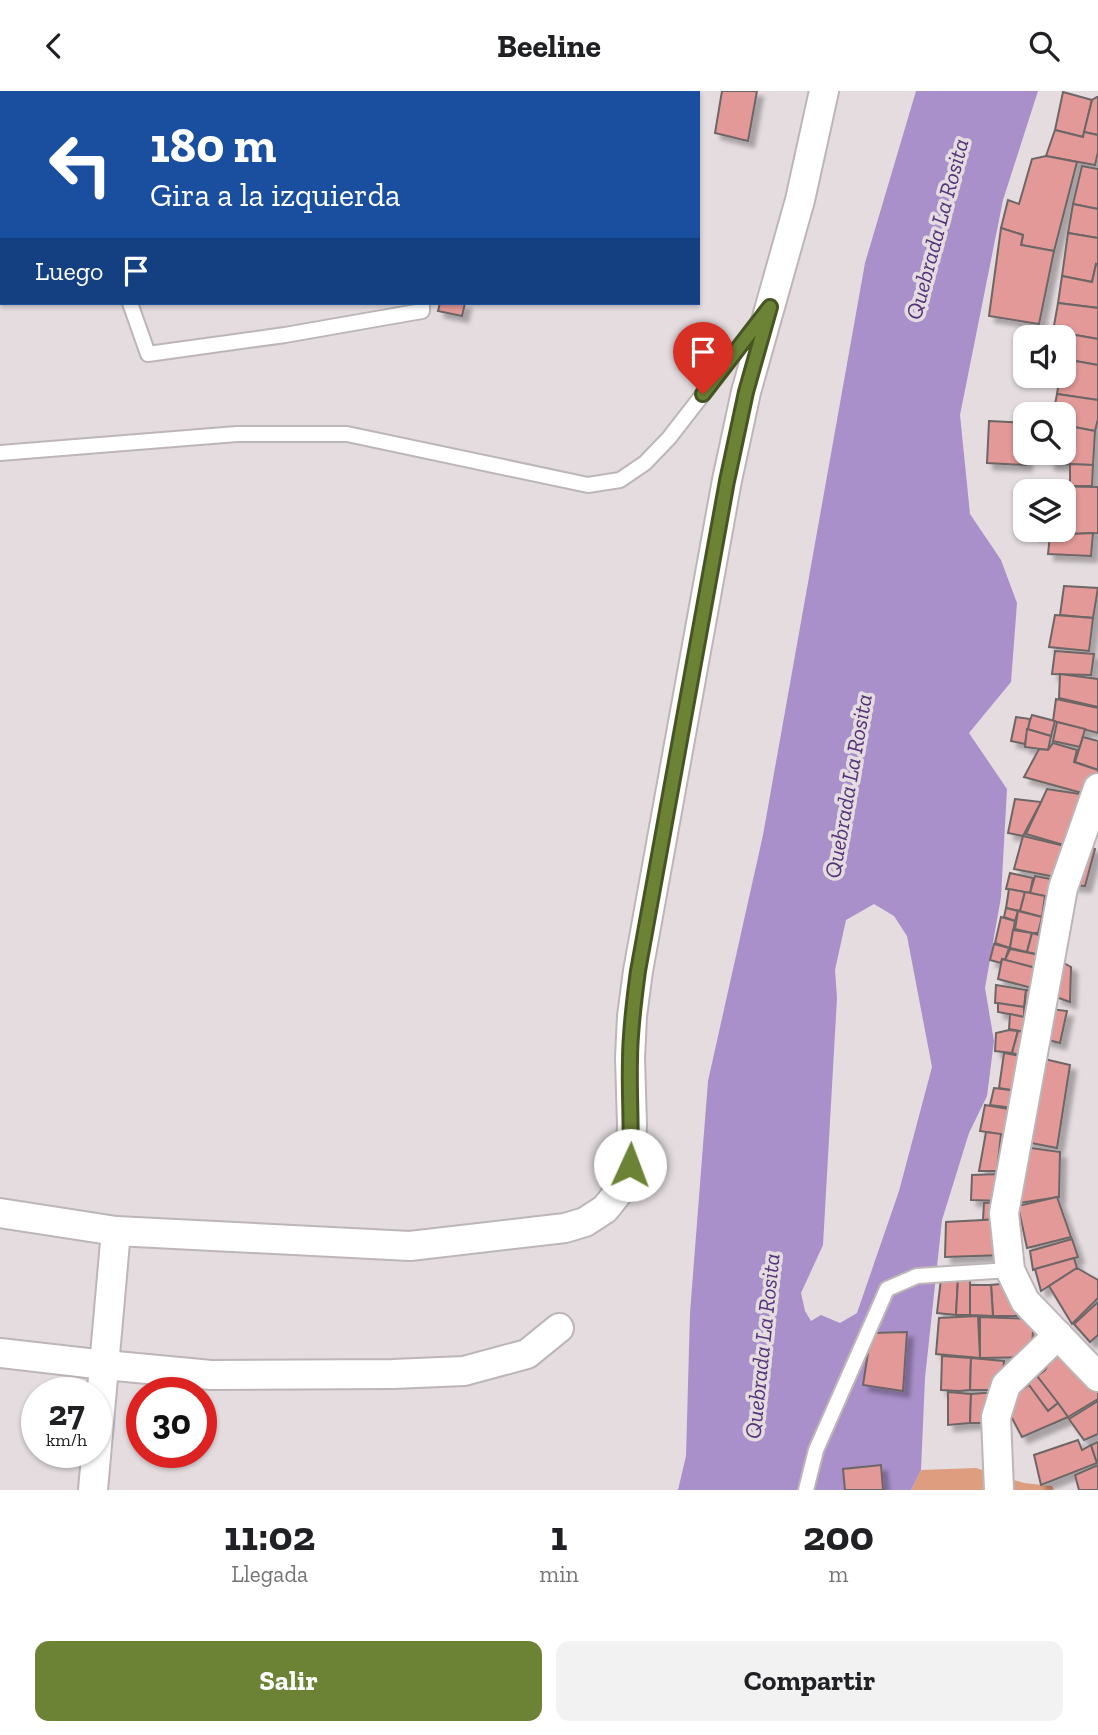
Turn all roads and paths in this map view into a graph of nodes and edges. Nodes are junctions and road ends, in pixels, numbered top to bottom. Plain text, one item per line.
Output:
1 (824, 91) edge
2 (131, 305) edge
3 (422, 305) edge
4 (770, 307) junction
5 (0, 453) edge
6 (1098, 788) edge
7 (0, 1213) edge
8 (116, 1231) junction
9 (1010, 1269) junction
10 (559, 1328) dead end
11 (1058, 1335) junction
12 (0, 1353) edge
13 (105, 1365) junction
14 (1098, 1377) edge
15 (93, 1490) edge
16 (806, 1490) edge
17 (999, 1490) edge

1 - 4 street
2 - 3 lane
4 - 5 lane
4 - 8 street
6 - 9 street
7 - 8 street
8 - 13 street
9 - 11 street
9 - 16 lane
10 - 13 street
11 - 14 street
11 - 17 street
12 - 13 street
13 - 15 street

